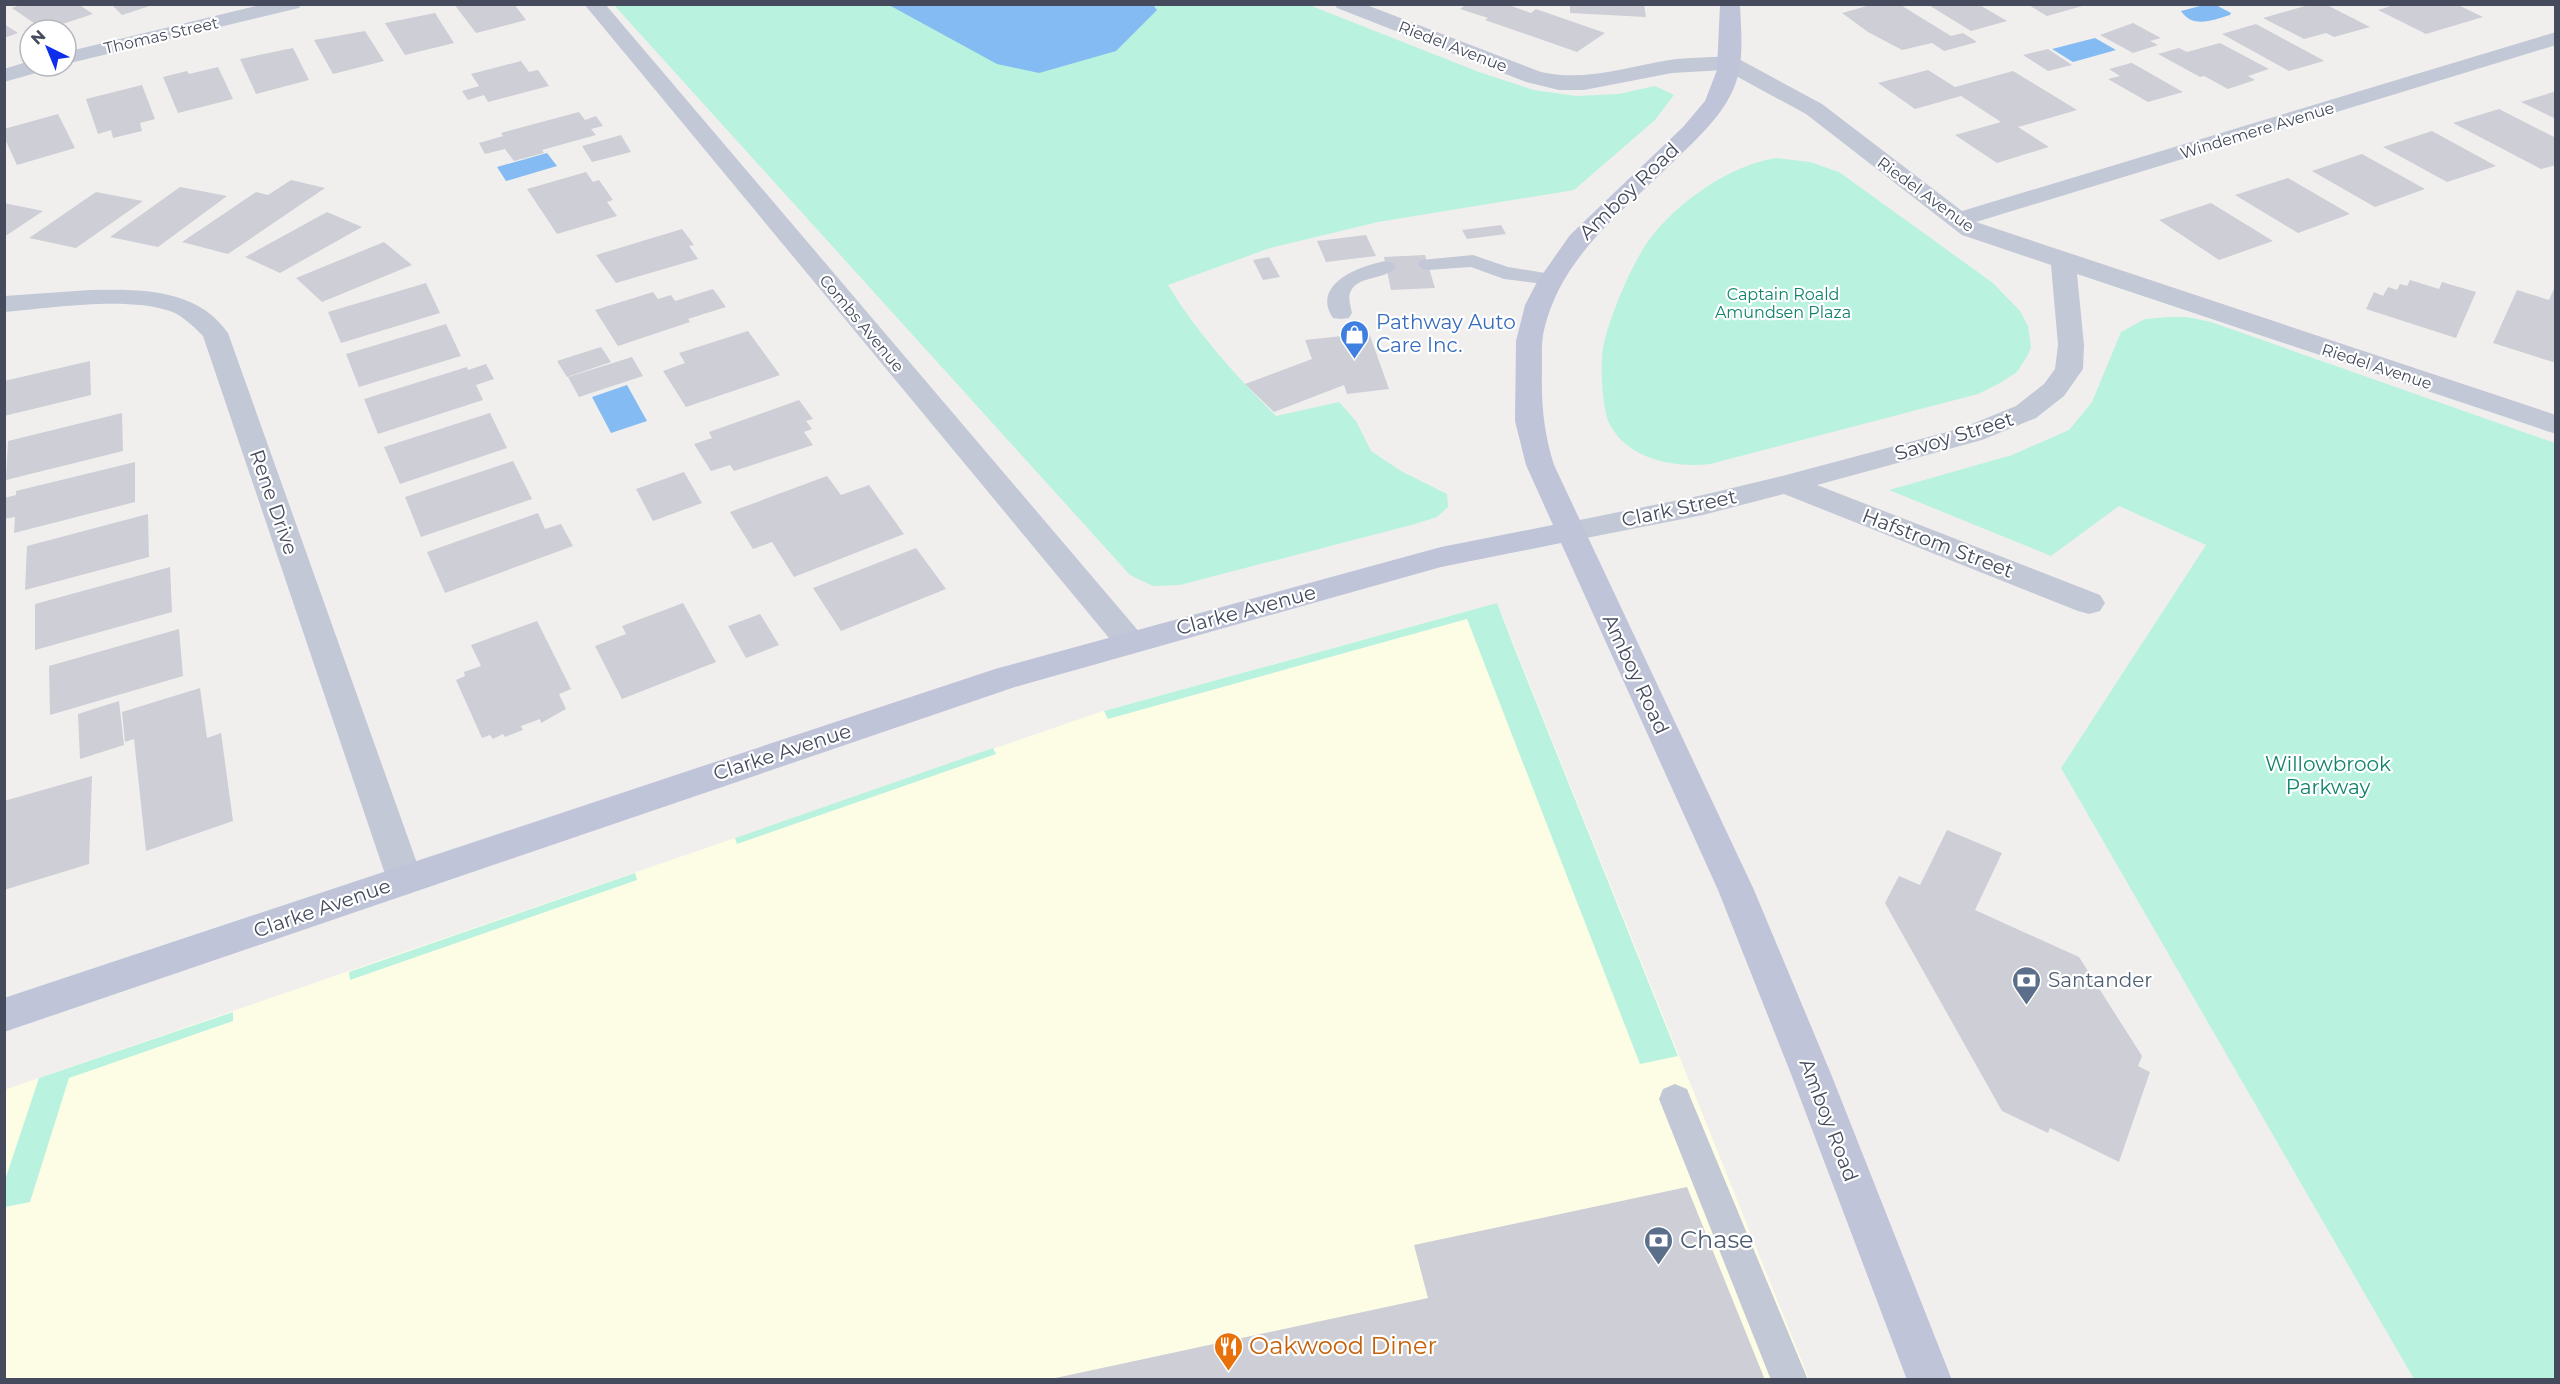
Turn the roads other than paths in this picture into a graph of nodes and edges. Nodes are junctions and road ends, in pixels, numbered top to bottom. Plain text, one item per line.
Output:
1 (292, 4) edge
2 (594, 4) edge
3 (1344, 4) edge
4 (1730, 4) edge
5 (2556, 38) edge
6 (78, 55) edge
7 (1730, 63) junction
8 (1958, 220) junction
9 (2063, 261) junction
10 (1430, 272) dead end
11 (1388, 275) dead end
12 (1550, 279) junction
13 (4, 304) edge
14 (1341, 313) dead end
15 (2556, 425) edge
16 (1786, 484) junction
17 (1571, 531) junction
18 (2089, 603) dead end
19 (1130, 642) junction
20 (405, 880) junction
21 (4, 1015) edge
22 (1675, 1099) dead end
23 (1790, 1380) edge
24 (1930, 1380) edge

1 - 6 street, Thomas Street
2 - 19 street, Combs Avenue
3 - 7 street, Riedel Avenue
4 - 7 main road, Amboy Road
5 - 8 street, Windemere Avenue
7 - 8 street, Riedel Avenue
7 - 12 main road, Amboy Road
8 - 9 street, Riedel Avenue
9 - 15 street, Riedel Avenue
9 - 16 street, Savoy Street
10 - 12 lane
11 - 14 lane
12 - 17 main road, Amboy Road
13 - 20 street, Rene Drive
16 - 17 street, Clark Street
16 - 18 street, Hafstrom Street
17 - 19 main road, Clarke Avenue
17 - 24 main road, Amboy Road
19 - 20 main road, Clarke Avenue
20 - 21 main road, Clarke Avenue
22 - 23 lane

